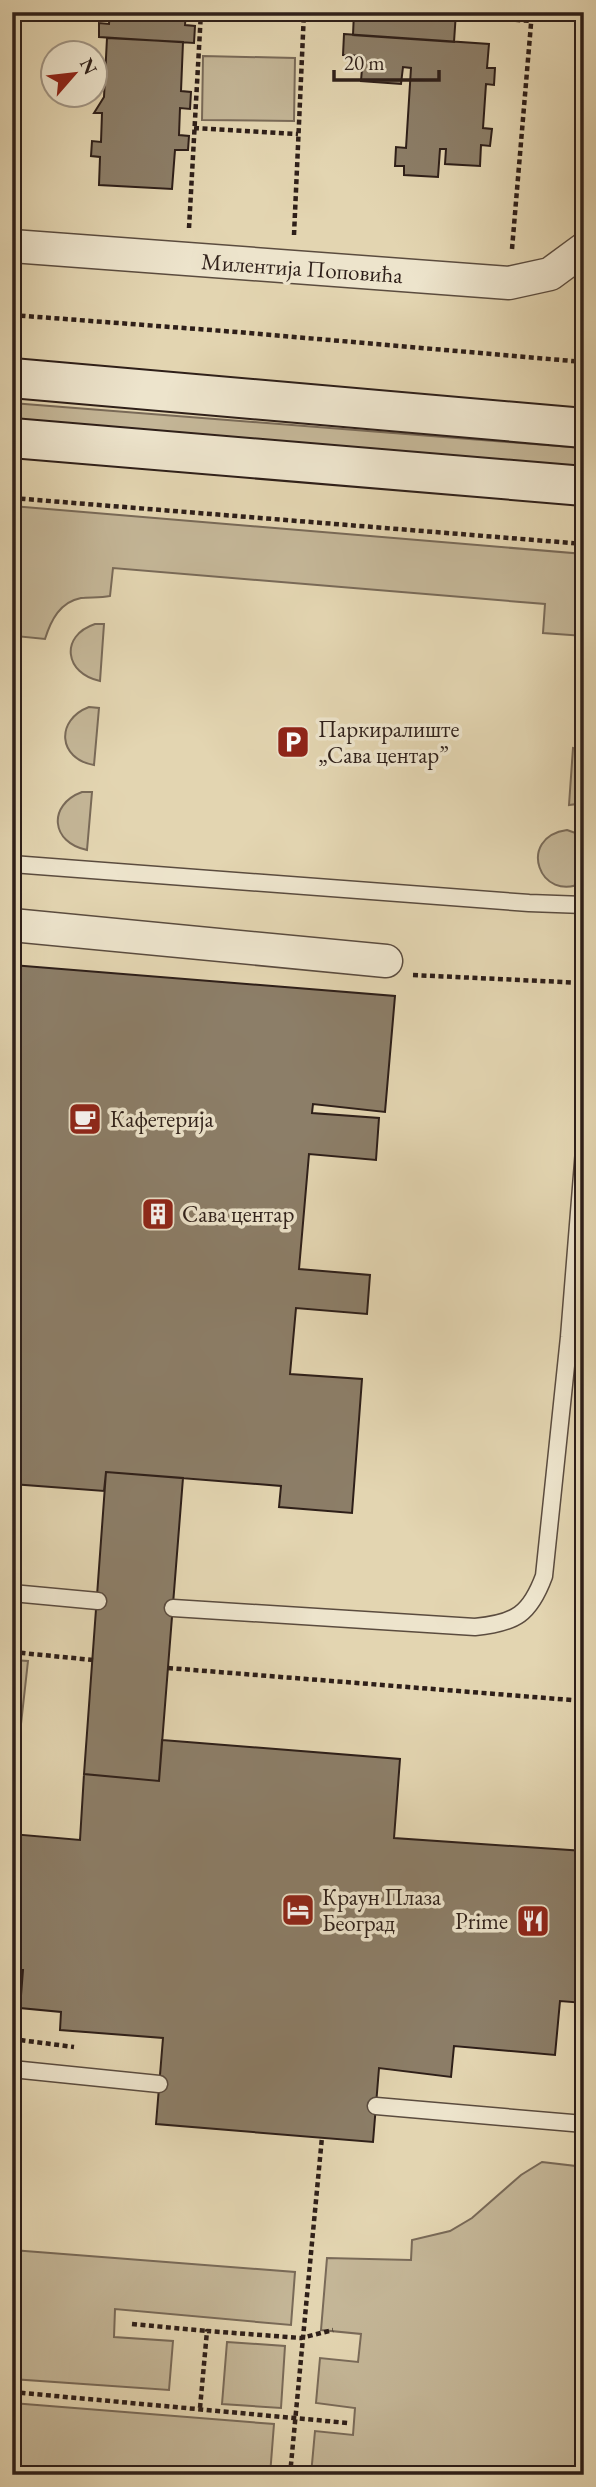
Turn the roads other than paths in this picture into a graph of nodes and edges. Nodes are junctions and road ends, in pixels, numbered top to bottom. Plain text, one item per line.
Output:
1 (12, 246) edge
2 (583, 250) edge
3 (12, 378) edge
4 (584, 428) edge
5 (12, 438) edge
6 (584, 486) edge
7 (12, 864) edge
8 (584, 905) edge
9 (12, 925) edge
10 (398, 968) road end
11 (584, 1150) edge
12 (12, 1593) edge
13 (98, 1601) dead end
14 (173, 1608) dead end
15 (12, 2069) edge
16 (159, 2084) dead end
17 (376, 2106) dead end
18 (580, 2123) edge

1 - 2 street, Милентија Поповића
3 - 4 street
5 - 6 street
7 - 8 lane
9 - 10 street
11 - 14 lane
12 - 13 lane
15 - 16 lane
17 - 18 lane

